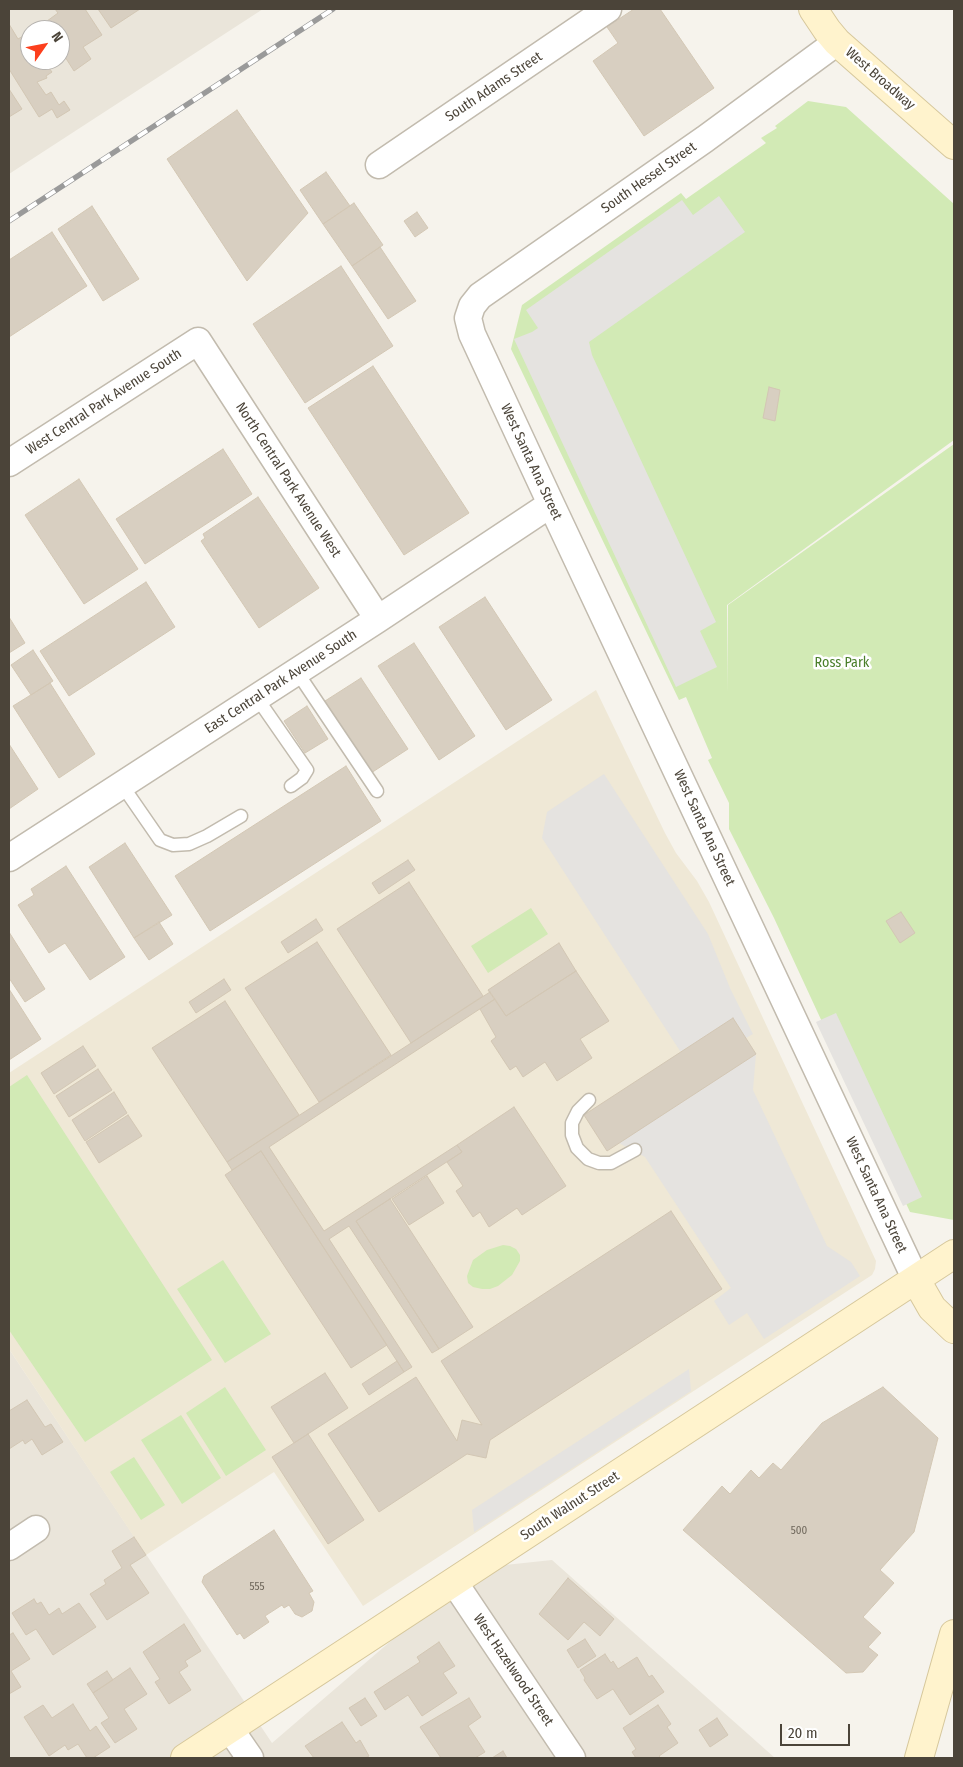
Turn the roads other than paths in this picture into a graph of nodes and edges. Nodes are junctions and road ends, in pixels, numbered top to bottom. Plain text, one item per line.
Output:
1 (608, 9) edge
2 (813, 9) edge
3 (838, 42) junction
4 (954, 144) edge
5 (379, 165) dead end
6 (468, 318) joint
7 (198, 341) joint
8 (9, 463) edge
9 (551, 504) junction
10 (378, 619) junction
11 (297, 672) junction
12 (257, 698) junction
13 (122, 785) junction
14 (291, 786) dead end
15 (377, 791) dead end
16 (240, 816) dead end
17 (9, 858) edge
18 (589, 1100) dead end
19 (635, 1150) dead end
20 (954, 1254) edge
21 (916, 1280) junction
22 (954, 1329) edge
23 (36, 1529) dead end
24 (9, 1547) edge
25 (454, 1582) junction
26 (954, 1634) edge
27 (230, 1729) junction
28 (185, 1758) edge
29 (250, 1758) edge
30 (572, 1758) edge
31 (919, 1758) edge

1 - 5 street, South Adams Street
2 - 3 street, West Broadway
3 - 4 street, West Broadway
3 - 6 street, South Hessel Street
6 - 9 street, West Santa Ana Street
7 - 8 street, West Central Park Avenue South
7 - 10 street, North Central Park Avenue West
9 - 10 street, East Central Park Avenue South
9 - 21 street, West Santa Ana Street
10 - 11 street, East Central Park Avenue South
11 - 12 street, East Central Park Avenue South
11 - 15 lane
12 - 13 street, East Central Park Avenue South
12 - 14 lane
13 - 16 lane
13 - 17 street, East Central Park Avenue South
18 - 19 lane
20 - 21 street, South Walnut Street
21 - 22 street, West Santa Ana Street
21 - 25 street, South Walnut Street
23 - 24 street
25 - 27 street, South Walnut Street
25 - 30 street, West Hazelwood Street
26 - 31 street
27 - 28 street, South Walnut Street
27 - 29 street

